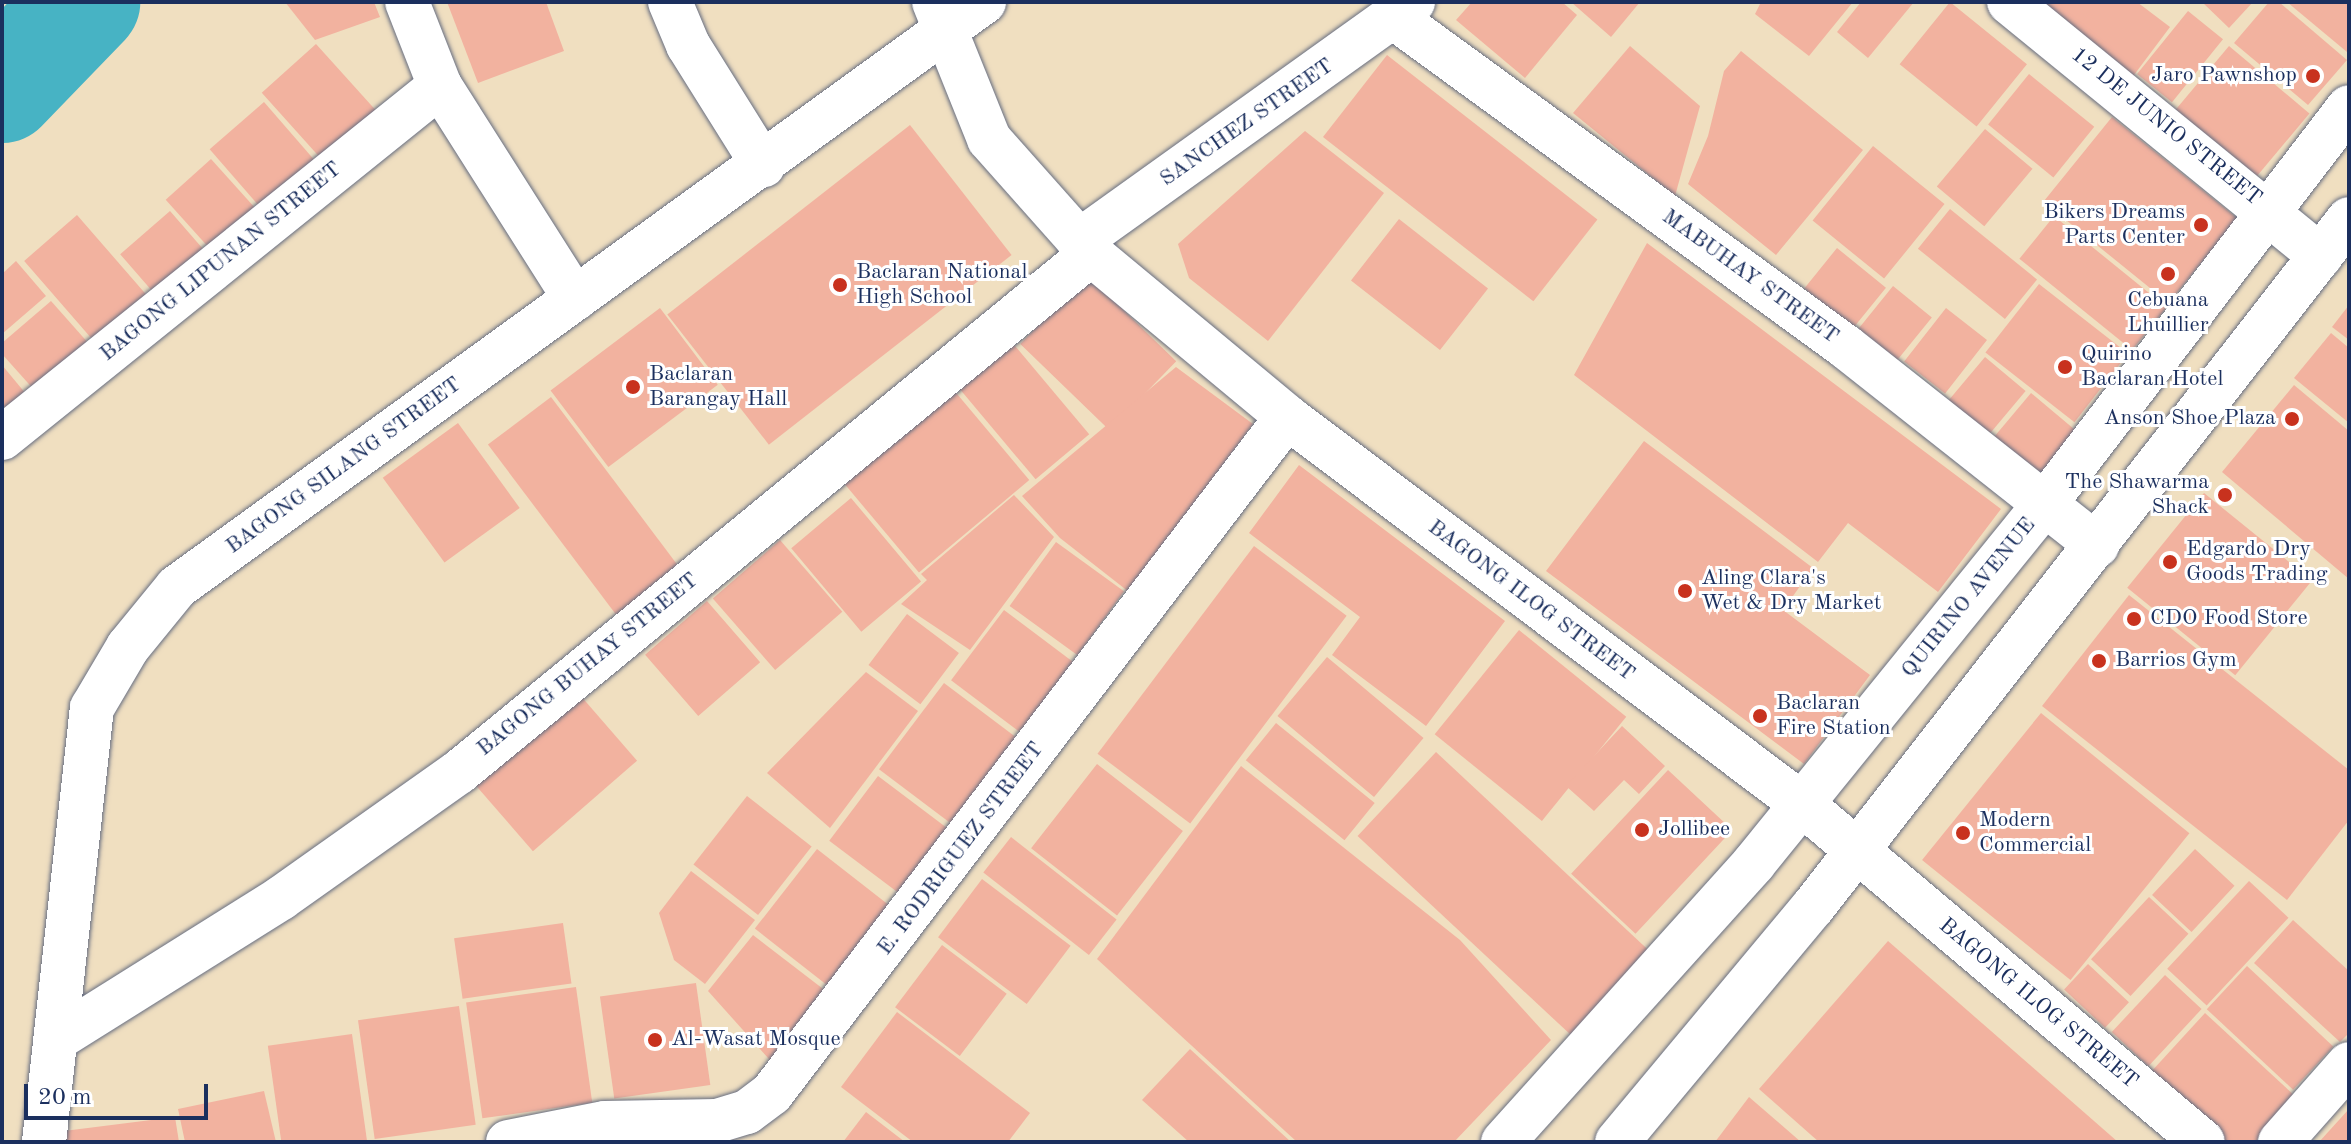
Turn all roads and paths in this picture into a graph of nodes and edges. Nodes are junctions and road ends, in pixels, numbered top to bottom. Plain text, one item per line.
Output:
1 (407, 2) edge
2 (670, 2) edge
3 (984, 2) edge
4 (2009, 2) edge
5 (1405, 10) edge
6 (938, 18) edge
7 (440, 86) junction
8 (2349, 107) edge
9 (763, 165) junction
10 (2270, 211) junction
11 (2349, 219) edge
12 (1085, 248) junction
13 (2320, 256) junction
14 (575, 299) junction
15 (1287, 417) junction
16 (2, 438) edge
17 (2044, 505) junction
18 (2097, 545) junction
19 (1802, 804) junction
20 (1858, 850) junction
21 (58, 1038) junction
22 (2349, 1064) edge
23 (535, 1140) edge
24 (44, 1142) edge
25 (1503, 1142) edge
26 (1617, 1142) edge
27 (2203, 1142) edge
28 (2280, 1142) edge

1 - 7 street
2 - 9 street
3 - 6 street, BAGONG SILANG STREET
4 - 10 street, 12 DE JUNIO STREET
5 - 12 street, SANCHEZ STREET
5 - 17 street, MABUHAY STREET
6 - 9 street, BAGONG SILANG STREET
6 - 12 street, BAGONG ILOG STREET
7 - 14 street
7 - 16 street, BAGONG LIPUNAN STREET
8 - 10 street, QUIRINO AVENUE
9 - 14 street, BAGONG SILANG STREET
10 - 13 street, 12 DE JUNIO STREET
10 - 17 street, QUIRINO AVENUE
11 - 13 street
12 - 15 street, BAGONG ILOG STREET
12 - 21 street, BAGONG BUHAY STREET
13 - 18 street
14 - 21 street, BAGONG SILANG STREET
15 - 19 street, BAGONG ILOG STREET
15 - 23 street, E. RODRIGUEZ STREET
17 - 18 street, MABUHAY STREET
17 - 19 street, QUIRINO AVENUE
18 - 20 street
19 - 20 street, BAGONG ILOG STREET
19 - 25 street, QUIRINO AVENUE
20 - 26 street
20 - 27 street, BAGONG ILOG STREET
21 - 24 street, BAGONG SILANG STREET
22 - 28 street

